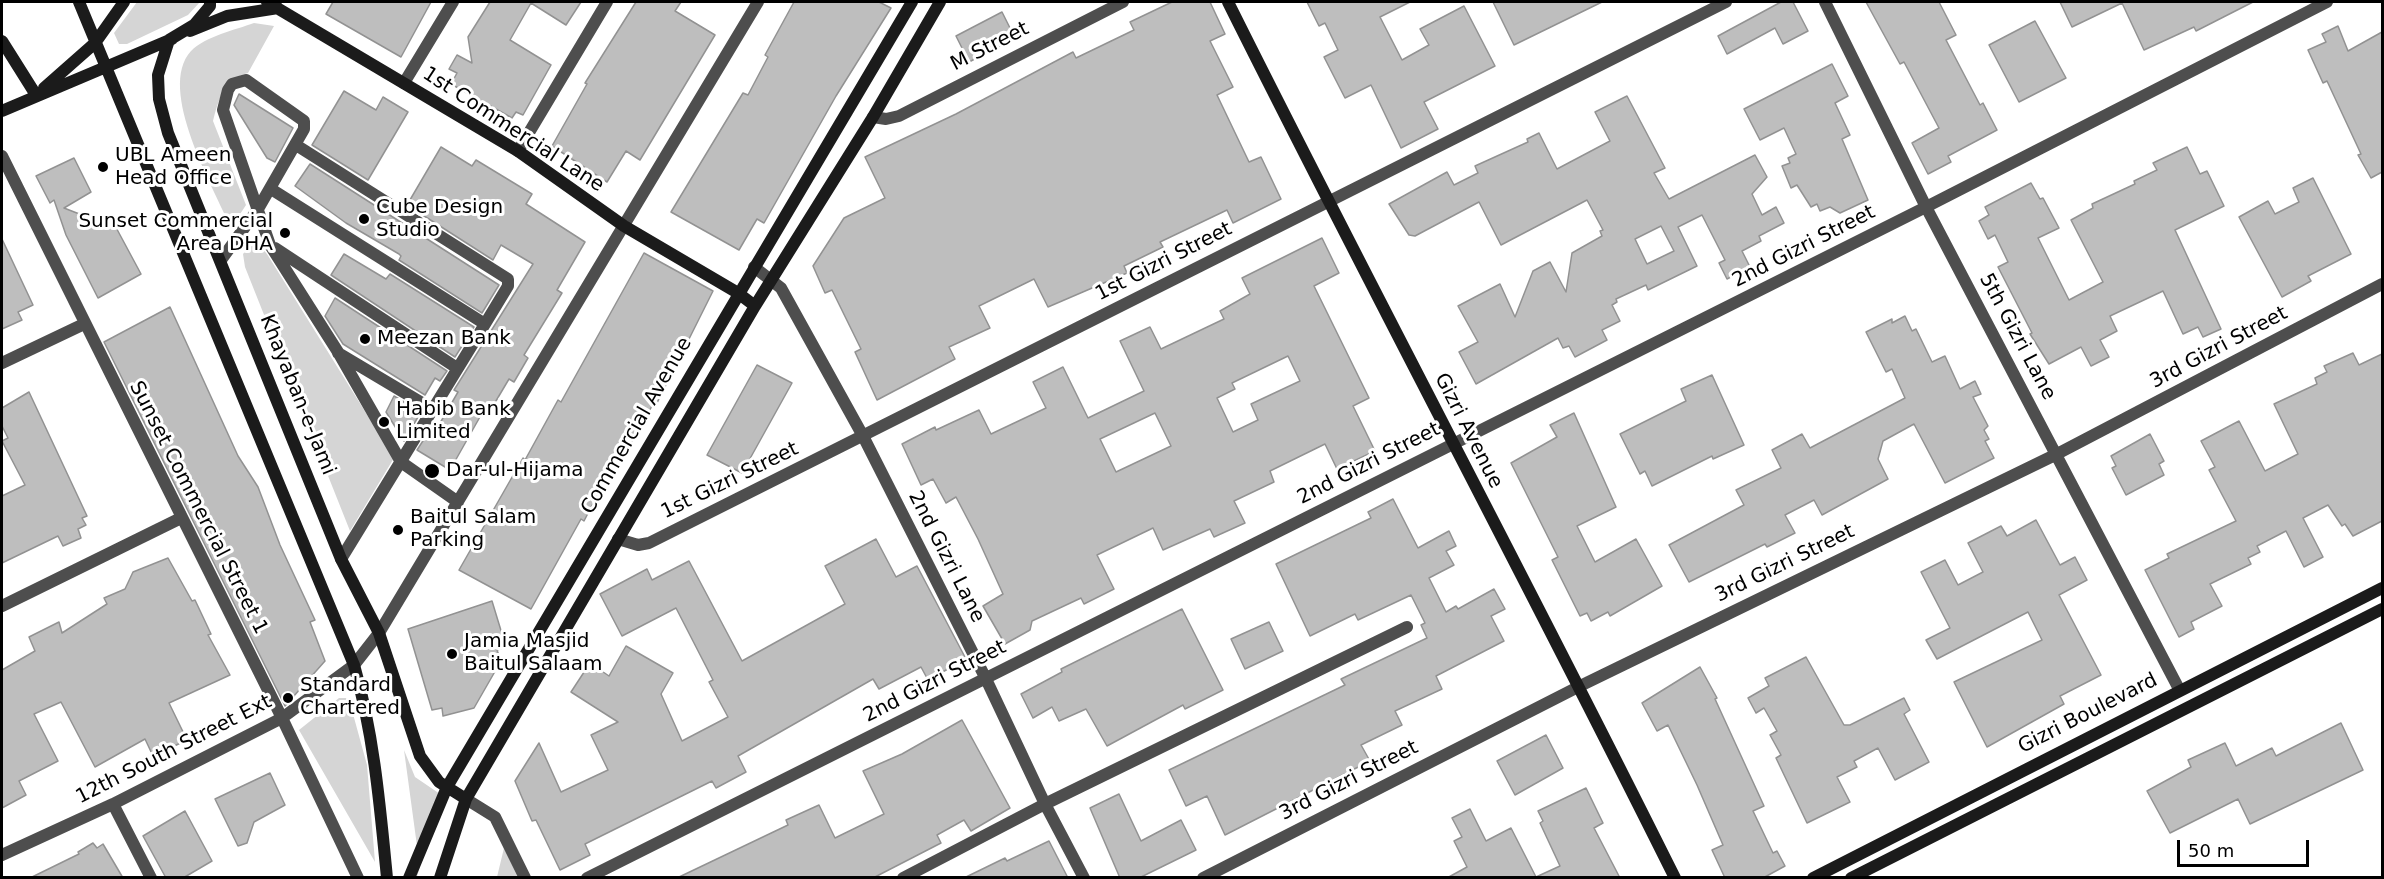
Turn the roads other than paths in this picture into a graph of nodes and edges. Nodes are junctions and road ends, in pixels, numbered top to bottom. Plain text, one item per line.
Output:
1 (79, 2) edge
2 (124, 2) edge
3 (210, 2) edge
4 (267, 2) edge
5 (453, 2) edge
6 (607, 2) edge
7 (758, 2) edge
8 (912, 2) edge
9 (940, 2) edge
10 (1123, 2) edge
11 (1228, 2) edge
12 (1726, 2) edge
13 (1825, 2) edge
14 (2327, 2) edge
15 (280, 5) edge
16 (169, 40) junction
17 (2, 41) edge
18 (95, 43) junction
19 (106, 69) junction
20 (404, 83) junction
21 (36, 95) junction
22 (2, 111) edge
23 (873, 117) junction
24 (296, 145) junction
25 (518, 152) junction
26 (2, 156) edge
27 (271, 189) junction
28 (1327, 201) junction
29 (1926, 207) junction
30 (258, 209) junction
31 (624, 226) junction
32 (270, 245) junction
33 (221, 260) junction
34 (754, 267) junction
35 (771, 279) junction
36 (2382, 284) edge
37 (738, 293) junction
38 (755, 306) junction
39 (84, 324) junction
40 (485, 324) junction
41 (338, 352) junction
42 (2, 363) edge
43 (457, 368) junction
44 (432, 409) junction
45 (863, 436) junction
46 (1452, 444) junction
47 (2057, 454) junction
48 (401, 462) junction
49 (458, 502) junction
50 (181, 518) junction
51 (618, 539) junction
52 (341, 559) junction
53 (2382, 588) edge
54 (2, 606) edge
55 (2382, 609) edge
56 (1407, 627) dead end
57 (379, 633) junction
58 (354, 665) junction
59 (986, 679) junction
60 (1580, 686) junction
61 (2179, 689) junction
62 (282, 718) junction
63 (447, 788) junction
64 (466, 799) junction
65 (113, 804) junction
66 (1045, 804) junction
67 (2, 855) edge
68 (151, 878) edge
69 (358, 878) edge
70 (387, 878) edge
71 (409, 878) edge
72 (440, 878) edge
73 (525, 878) edge
74 (587, 878) edge
75 (903, 878) edge
76 (1084, 878) edge
77 (1203, 878) edge
78 (1675, 878) edge
79 (1813, 878) edge
80 (1851, 878) edge

1 - 18 main road
2 - 18 main road
3 - 16 main road
4 - 15 main road, 1st Commercial Lane
5 - 20 street
6 - 25 street
7 - 31 street, 12th South Street Ext
8 - 34 main road, Commercial Avenue
9 - 23 main road, Commercial Avenue
10 - 23 street, M Street
11 - 28 main road, Gizri Avenue
12 - 28 street, 1st Gizri Street
13 - 29 street, 5th Gizri Lane
14 - 29 street, 2nd Gizri Street
15 - 16 main road
15 - 20 main road, 1st Commercial Lane
16 - 19 main road
16 - 33 main road, Khayaban-e-Jami
17 - 21 main road
18 - 19 main road
18 - 21 main road
19 - 21 main road
19 - 58 main road
20 - 25 main road, 1st Commercial Lane
21 - 22 main road
23 - 35 main road, Commercial Avenue
24 - 27 street
24 - 30 street
24 - 40 street
25 - 31 main road, 1st Commercial Lane
26 - 39 street, Sunset Commercial Street 1
27 - 30 street
27 - 40 street
28 - 45 street, 1st Gizri Street
28 - 46 main road, Gizri Avenue
29 - 46 street, 2nd Gizri Street
29 - 47 street, 5th Gizri Lane
30 - 32 street
30 - 33 street
31 - 37 main road, 1st Commercial Lane
31 - 49 street, 12th South Street Ext
32 - 41 street
32 - 43 street
33 - 52 main road, Khayaban-e-Jami
34 - 35 street, 2nd Gizri Lane
34 - 37 main road, Commercial Avenue
35 - 38 main road, Commercial Avenue
35 - 45 street, 2nd Gizri Lane
36 - 47 street, 3rd Gizri Street
37 - 38 main road, 1st Commercial Lane
37 - 63 main road, Commercial Avenue
38 - 51 main road, Commercial Avenue
39 - 42 street
39 - 50 street, Sunset Commercial Street 1
40 - 43 street
41 - 44 street
41 - 48 street
43 - 44 street
44 - 48 street
45 - 51 street, 1st Gizri Street
45 - 59 street, 2nd Gizri Lane
46 - 59 street, 2nd Gizri Street
46 - 60 main road, Gizri Avenue
47 - 60 street, 3rd Gizri Street
47 - 61 street, 5th Gizri Lane
48 - 49 street
48 - 52 street
49 - 57 street, 12th South Street Ext
50 - 54 street
50 - 62 street, Sunset Commercial Street 1
51 - 64 main road, Commercial Avenue
52 - 57 main road, Khayaban-e-Jami
53 - 61 main road, Gizri Boulevard
55 - 80 main road, Gizri Boulevard
56 - 66 street
57 - 58 street, 12th South Street Ext
57 - 63 main road, Khayaban-e-Jami
58 - 62 street, 12th South Street Ext
58 - 70 main road
59 - 66 street, 2nd Gizri Lane
59 - 74 street, 2nd Gizri Street
60 - 77 street, 3rd Gizri Street
60 - 78 main road, Gizri Avenue
61 - 79 main road, Gizri Boulevard
62 - 65 street, 12th South Street Ext
62 - 69 street, Sunset Commercial Street 1
63 - 64 main road, Khayaban-e-Jami
63 - 71 main road, Commercial Avenue
64 - 72 main road, Commercial Avenue
64 - 73 street
65 - 67 street, 12th South Street Ext
65 - 68 street
66 - 75 street
66 - 76 street, 2nd Gizri Lane

